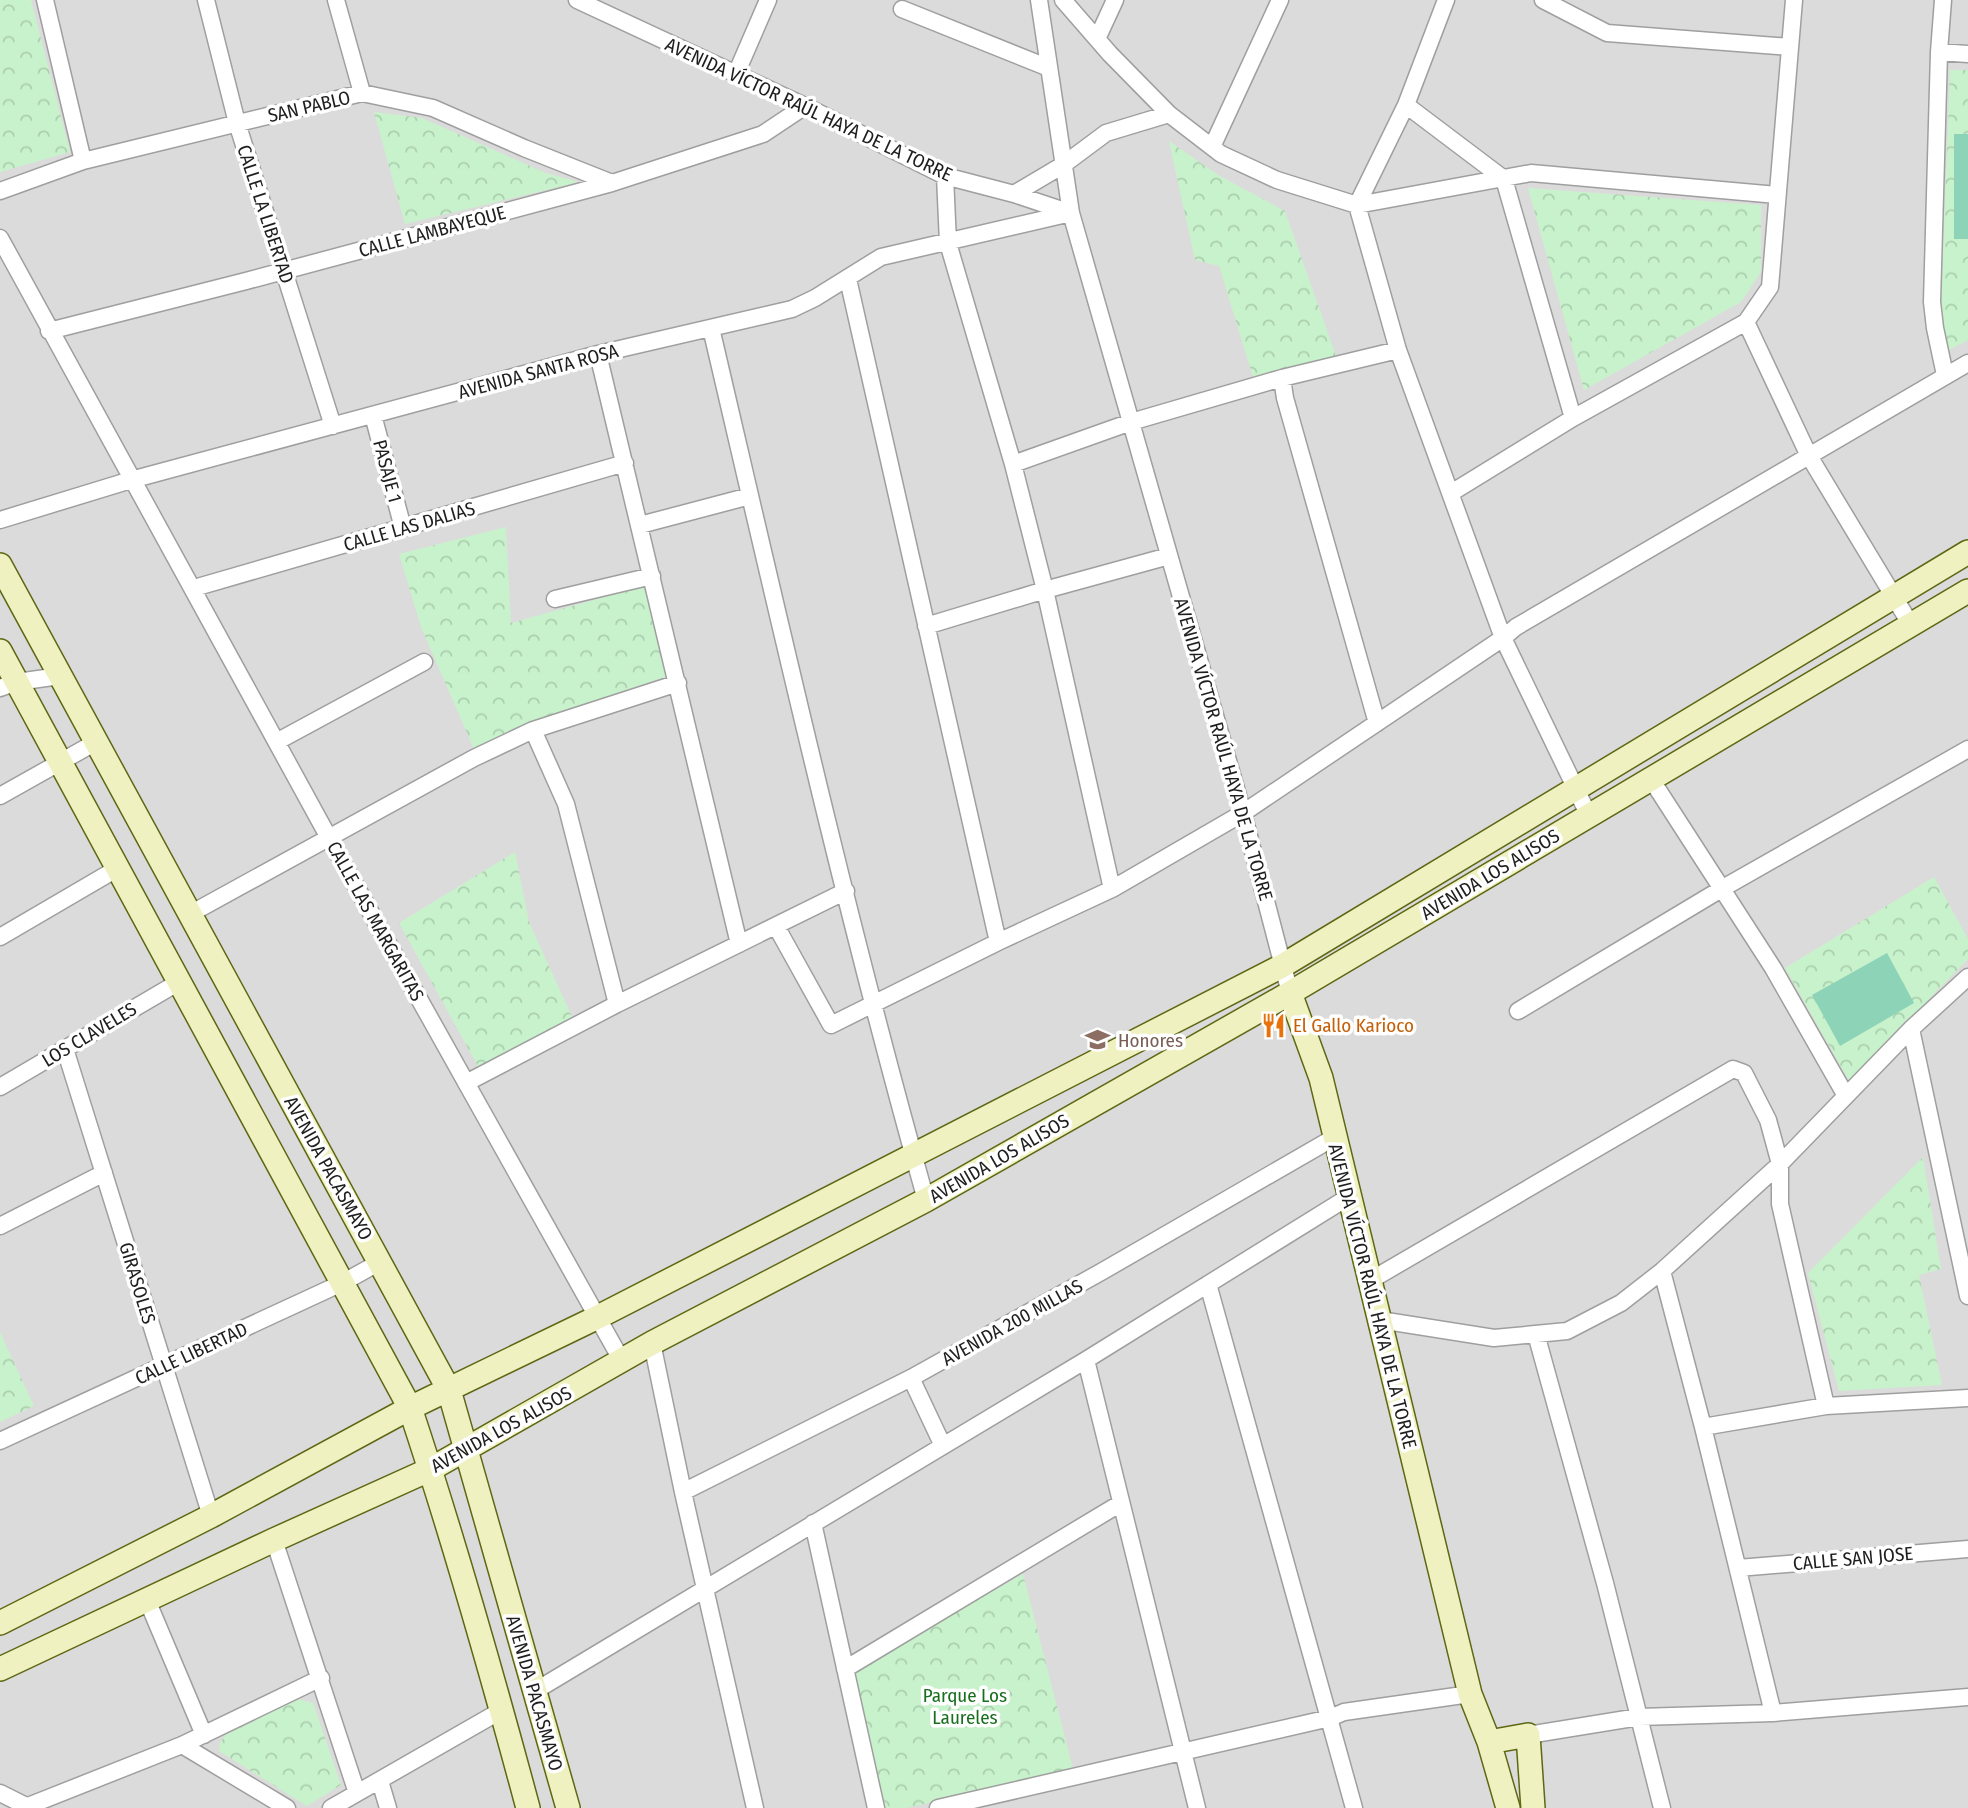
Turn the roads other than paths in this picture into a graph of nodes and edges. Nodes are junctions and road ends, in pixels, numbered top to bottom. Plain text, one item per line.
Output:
1 (45, 0) edge
2 (206, 0) edge
3 (336, 0) edge
4 (577, 0) edge
5 (618, 0) edge
6 (768, 0) edge
7 (1038, 0) edge
8 (1063, 0) edge
9 (1115, 0) edge
10 (1280, 0) edge
11 (1446, 0) edge
12 (1543, 0) edge
13 (1794, 0) edge
14 (1943, 0) edge
15 (902, 9) dead end
16 (611, 16) junction
17 (1097, 39) junction
18 (1790, 47) junction
19 (1939, 52) junction
20 (1968, 54) edge
21 (1049, 68) junction
22 (736, 74) junction
23 (362, 93) junction
24 (806, 106) junction
25 (1406, 106) junction
26 (1169, 114) junction
27 (237, 123) junction
28 (1212, 147) junction
29 (83, 161) junction
30 (1063, 165) junction
31 (945, 176) junction
32 (1504, 178) junction
33 (612, 183) junction
34 (0, 191) edge
35 (1014, 194) junction
36 (1777, 195) junction
37 (1357, 205) junction
38 (1070, 213) junction
39 (0, 239) edge
40 (948, 243) junction
41 (284, 270) junction
42 (848, 279) junction
43 (1746, 321) junction
44 (711, 328) junction
45 (49, 331) junction
46 (1398, 350) junction
47 (598, 354) junction
48 (1968, 363) edge
49 (1945, 375) junction
50 (1282, 378) junction
51 (373, 415) junction
52 (1573, 418) junction
53 (1131, 422) junction
54 (332, 426) junction
55 (1809, 456) junction
56 (625, 463) junction
57 (1013, 464) junction
58 (131, 480) junction
59 (1451, 494) junction
60 (750, 496) junction
61 (0, 520) edge
62 (640, 525) junction
63 (403, 528) junction
64 (1968, 552) edge
65 (1169, 556) junction
66 (0, 565) edge
67 (652, 576) junction
68 (194, 588) junction
69 (1045, 590) junction
70 (1968, 591) edge
71 (1895, 596) junction
72 (555, 599) dead end
73 (1911, 625) junction
74 (926, 626) junction
75 (1503, 638) junction
76 (0, 651) edge
77 (424, 662) dead end
78 (60, 676) junction
79 (678, 682) junction
80 (8, 685) edge
81 (1377, 723) junction
82 (533, 730) junction
83 (278, 741) junction
84 (96, 742) junction
85 (1968, 749) edge
86 (61, 763) junction
87 (1651, 779) junction
88 (1576, 789) junction
89 (0, 796) edge
90 (1242, 813) junction
91 (1589, 816) junction
92 (329, 838) junction
93 (118, 868) junction
94 (1723, 888) junction
95 (1112, 889) junction
96 (846, 891) junction
97 (190, 914) junction
98 (776, 926) junction
99 (0, 937) edge
100 (998, 942) junction
101 (739, 944) junction
102 (1282, 966) junction
103 (1968, 977) edge
104 (179, 982) junction
105 (1290, 993) junction
106 (617, 1004) junction
107 (873, 1006) junction
108 (1518, 1011) dead end
109 (1911, 1029) junction
110 (65, 1049) junction
111 (466, 1083) junction
112 (0, 1087) edge
113 (1846, 1096) junction
114 (1335, 1137) junction
115 (914, 1155) junction
116 (1780, 1164) junction
117 (104, 1173) junction
118 (1350, 1196) junction
119 (926, 1200) junction
120 (0, 1226) edge
121 (380, 1262) junction
122 (1662, 1271) junction
123 (1371, 1280) junction
124 (342, 1283) junction
125 (1208, 1284) junction
126 (1968, 1296) edge
127 (598, 1317) junction
128 (1380, 1320) junction
129 (1536, 1334) junction
130 (652, 1343) junction
131 (1086, 1360) junction
132 (622, 1361) junction
133 (164, 1365) junction
134 (911, 1378) junction
135 (449, 1390) junction
136 (1968, 1398) edge
137 (1826, 1406) junction
138 (410, 1408) junction
139 (1703, 1427) junction
140 (0, 1441) edge
141 (943, 1446) junction
142 (467, 1450) junction
143 (430, 1469) junction
144 (682, 1492) junction
145 (1121, 1503) junction
146 (211, 1516) junction
147 (813, 1523) junction
148 (274, 1540) junction
149 (1968, 1549) edge
150 (1738, 1568) junction
151 (705, 1589) junction
152 (147, 1600) junction
153 (0, 1623) edge
154 (0, 1669) edge
155 (845, 1669) junction
156 (321, 1678) junction
157 (535, 1690) junction
158 (1470, 1694) junction
159 (1968, 1697) edge
160 (502, 1710) junction
161 (1773, 1713) junction
162 (1639, 1717) junction
163 (1330, 1718) junction
164 (204, 1735) junction
165 (1528, 1735) junction
166 (1489, 1742) junction
167 (182, 1745) junction
168 (1183, 1752) junction
169 (380, 1781) junction
170 (0, 1793) edge
171 (357, 1793) junction
172 (27, 1807) edge
173 (288, 1808) edge
174 (331, 1808) edge
175 (388, 1808) edge
176 (528, 1808) edge
177 (568, 1808) edge
178 (755, 1808) edge
179 (876, 1808) edge
180 (938, 1808) edge
181 (1197, 1808) edge
182 (1354, 1808) edge
183 (1508, 1808) edge
184 (1533, 1808) edge
185 (1662, 1808) edge

1 - 29 street
2 - 27 street, CALLE LA LIBERTAD
3 - 23 street
4 - 16 street, AVENIDA VÍCTOR RAÚL HAYA DE LA TORRE
5 - 16 street
6 - 22 street
7 - 21 street
8 - 17 street
9 - 17 street
10 - 28 street
11 - 25 street
12 - 18 street
13 - 18 street
14 - 19 street
15 - 21 street
16 - 22 street, AVENIDA VÍCTOR RAÚL HAYA DE LA TORRE
17 - 26 street
18 - 36 street
19 - 20 street
19 - 49 street
21 - 30 street
22 - 24 street, AVENIDA VÍCTOR RAÚL HAYA DE LA TORRE
23 - 27 street, SAN PABLO
23 - 33 street, SAN PABLO
24 - 31 street, AVENIDA VÍCTOR RAÚL HAYA DE LA TORRE
24 - 33 street, CALLE LAMBAYEQUE
25 - 32 street
25 - 37 street
26 - 28 street
26 - 30 street
27 - 29 street, SAN PABLO
27 - 41 street, CALLE LA LIBERTAD
28 - 37 street
29 - 34 street, SAN PABLO
30 - 35 street
30 - 38 street
31 - 35 street, AVENIDA VÍCTOR RAÚL HAYA DE LA TORRE
31 - 40 street
32 - 36 street
32 - 37 street
32 - 52 street
33 - 41 street, CALLE LAMBAYEQUE
35 - 38 street, AVENIDA VÍCTOR RAÚL HAYA DE LA TORRE
36 - 43 street
37 - 46 street
38 - 40 street, AVENIDA SANTA ROSA
38 - 53 street, AVENIDA VÍCTOR RAÚL HAYA DE LA TORRE
39 - 45 street, CALLE LAS MARGARITAS
40 - 42 street, AVENIDA SANTA ROSA
40 - 57 street
41 - 45 street, CALLE LAMBAYEQUE
41 - 54 street, CALLE LA LIBERTAD
42 - 44 street, AVENIDA SANTA ROSA
42 - 74 street
43 - 52 street
43 - 55 street
44 - 47 street, AVENIDA SANTA ROSA
44 - 60 street
45 - 58 street, CALLE LAS MARGARITAS
46 - 50 street
46 - 59 street
47 - 51 street, AVENIDA SANTA ROSA
47 - 56 street
48 - 49 street
49 - 55 street
50 - 53 street
50 - 81 street
51 - 54 street, AVENIDA SANTA ROSA
51 - 63 street, PASAJE 1
52 - 59 street
53 - 57 street
53 - 65 street, AVENIDA VÍCTOR RAÚL HAYA DE LA TORRE
54 - 58 street, AVENIDA SANTA ROSA
55 - 71 street
55 - 75 street
56 - 62 street
56 - 63 street, CALLE LAS DALIAS
57 - 69 street
58 - 61 street, AVENIDA SANTA ROSA
58 - 68 street, CALLE LAS MARGARITAS
59 - 75 street
60 - 62 street
60 - 96 street
62 - 67 street
63 - 68 street, CALLE LAS DALIAS
64 - 71 street, AVENIDA LOS ALISOS
65 - 69 street
65 - 90 street, AVENIDA VÍCTOR RAÚL HAYA DE LA TORRE
66 - 78 street, AVENIDA PACASMAYO
67 - 72 street
67 - 79 street
68 - 83 street, CALLE LAS MARGARITAS
69 - 74 street
69 - 95 street
70 - 73 street, AVENIDA LOS ALISOS
71 - 73 street
71 - 88 street, AVENIDA LOS ALISOS
73 - 87 street, AVENIDA LOS ALISOS
74 - 100 street
75 - 81 street
75 - 88 street
76 - 80 street, AVENIDA PACASMAYO
77 - 83 street
78 - 80 street
78 - 84 street, AVENIDA PACASMAYO
79 - 82 street
79 - 101 street
80 - 86 street, AVENIDA PACASMAYO
81 - 90 street
82 - 92 street
82 - 106 street
83 - 92 street, CALLE LAS MARGARITAS
84 - 86 street
84 - 97 street, AVENIDA PACASMAYO
85 - 94 street
86 - 89 street
86 - 93 street, AVENIDA PACASMAYO
87 - 91 street, AVENIDA LOS ALISOS
87 - 94 street
88 - 91 street
88 - 102 street, AVENIDA LOS ALISOS
90 - 95 street
90 - 102 street, AVENIDA VÍCTOR RAÚL HAYA DE LA TORRE
91 - 105 street, AVENIDA LOS ALISOS
92 - 97 street
92 - 111 street, CALLE LAS MARGARITAS
93 - 99 street
93 - 104 street, AVENIDA PACASMAYO
94 - 108 street
94 - 113 street
95 - 100 street
96 - 98 street
96 - 107 street
97 - 121 street, AVENIDA PACASMAYO
98 - 101 street
98 - 107 street
100 - 107 street
101 - 106 street
102 - 105 street, AVENIDA VÍCTOR RAÚL HAYA DE LA TORRE
102 - 115 street, AVENIDA LOS ALISOS
103 - 109 street
104 - 110 street, LOS CLAVELES
104 - 124 street, AVENIDA PACASMAYO
105 - 114 street, AVENIDA VÍCTOR RAÚL HAYA DE LA TORRE
105 - 119 street, AVENIDA LOS ALISOS
106 - 111 street
107 - 115 street
109 - 113 street
109 - 126 street
110 - 112 street, LOS CLAVELES
110 - 117 street, GIRASOLES
111 - 127 street, CALLE LAS MARGARITAS
113 - 116 street
114 - 118 street, AVENIDA VÍCTOR RAÚL HAYA DE LA TORRE
114 - 134 street, AVENIDA 200 MILLAS
115 - 119 street
115 - 127 street, AVENIDA LOS ALISOS
116 - 122 street
116 - 123 street
116 - 137 street
117 - 120 street
117 - 133 street, GIRASOLES
118 - 123 street, AVENIDA VÍCTOR RAÚL HAYA DE LA TORRE
118 - 125 street
119 - 130 street, AVENIDA LOS ALISOS
121 - 124 street, CALLE LIBERTAD
121 - 135 street, AVENIDA PACASMAYO
122 - 129 street
122 - 139 street
123 - 128 street, AVENIDA VÍCTOR RAÚL HAYA DE LA TORRE
124 - 133 street, CALLE LIBERTAD
124 - 138 street, AVENIDA PACASMAYO
125 - 131 street
125 - 163 street
127 - 132 street, CALLE LAS MARGARITAS
127 - 135 street, AVENIDA LOS ALISOS
128 - 129 street
128 - 158 street, AVENIDA VÍCTOR RAÚL HAYA DE LA TORRE
129 - 162 street
130 - 132 street, AVENIDA LOS ALISOS
130 - 144 street
131 - 141 street
131 - 145 street
132 - 142 street, AVENIDA LOS ALISOS
133 - 140 street, CALLE LIBERTAD
133 - 146 street, GIRASOLES
134 - 141 street
134 - 144 street, AVENIDA 200 MILLAS
135 - 138 street, AVENIDA LOS ALISOS
135 - 142 street, AVENIDA PACASMAYO
136 - 137 street
137 - 139 street
138 - 143 street, AVENIDA PACASMAYO
138 - 146 street, AVENIDA LOS ALISOS
139 - 150 street
141 - 147 street
142 - 143 street, AVENIDA LOS ALISOS
142 - 157 street, AVENIDA PACASMAYO
143 - 148 street, AVENIDA LOS ALISOS
143 - 160 street, AVENIDA PACASMAYO
144 - 151 street
145 - 155 street
145 - 168 street
146 - 153 street, AVENIDA LOS ALISOS
147 - 151 street
147 - 155 street
148 - 152 street, AVENIDA LOS ALISOS
148 - 156 street
149 - 150 street, CALLE SAN JOSE
150 - 161 street
151 - 157 street
151 - 178 street
152 - 154 street, AVENIDA LOS ALISOS
152 - 164 street
155 - 179 street
156 - 164 street
156 - 171 street
157 - 177 street, AVENIDA PACASMAYO
158 - 163 street
158 - 166 street, AVENIDA VÍCTOR RAÚL HAYA DE LA TORRE
159 - 161 street
160 - 169 street
160 - 176 street, AVENIDA PACASMAYO
161 - 162 street
162 - 165 street
162 - 185 street
163 - 168 street
163 - 182 street
164 - 167 street
165 - 166 street
165 - 184 street
166 - 183 street, AVENIDA VÍCTOR RAÚL HAYA DE LA TORRE
167 - 172 street
167 - 173 street
168 - 180 street
168 - 181 street
169 - 171 street
169 - 175 street
170 - 172 street
171 - 174 street

